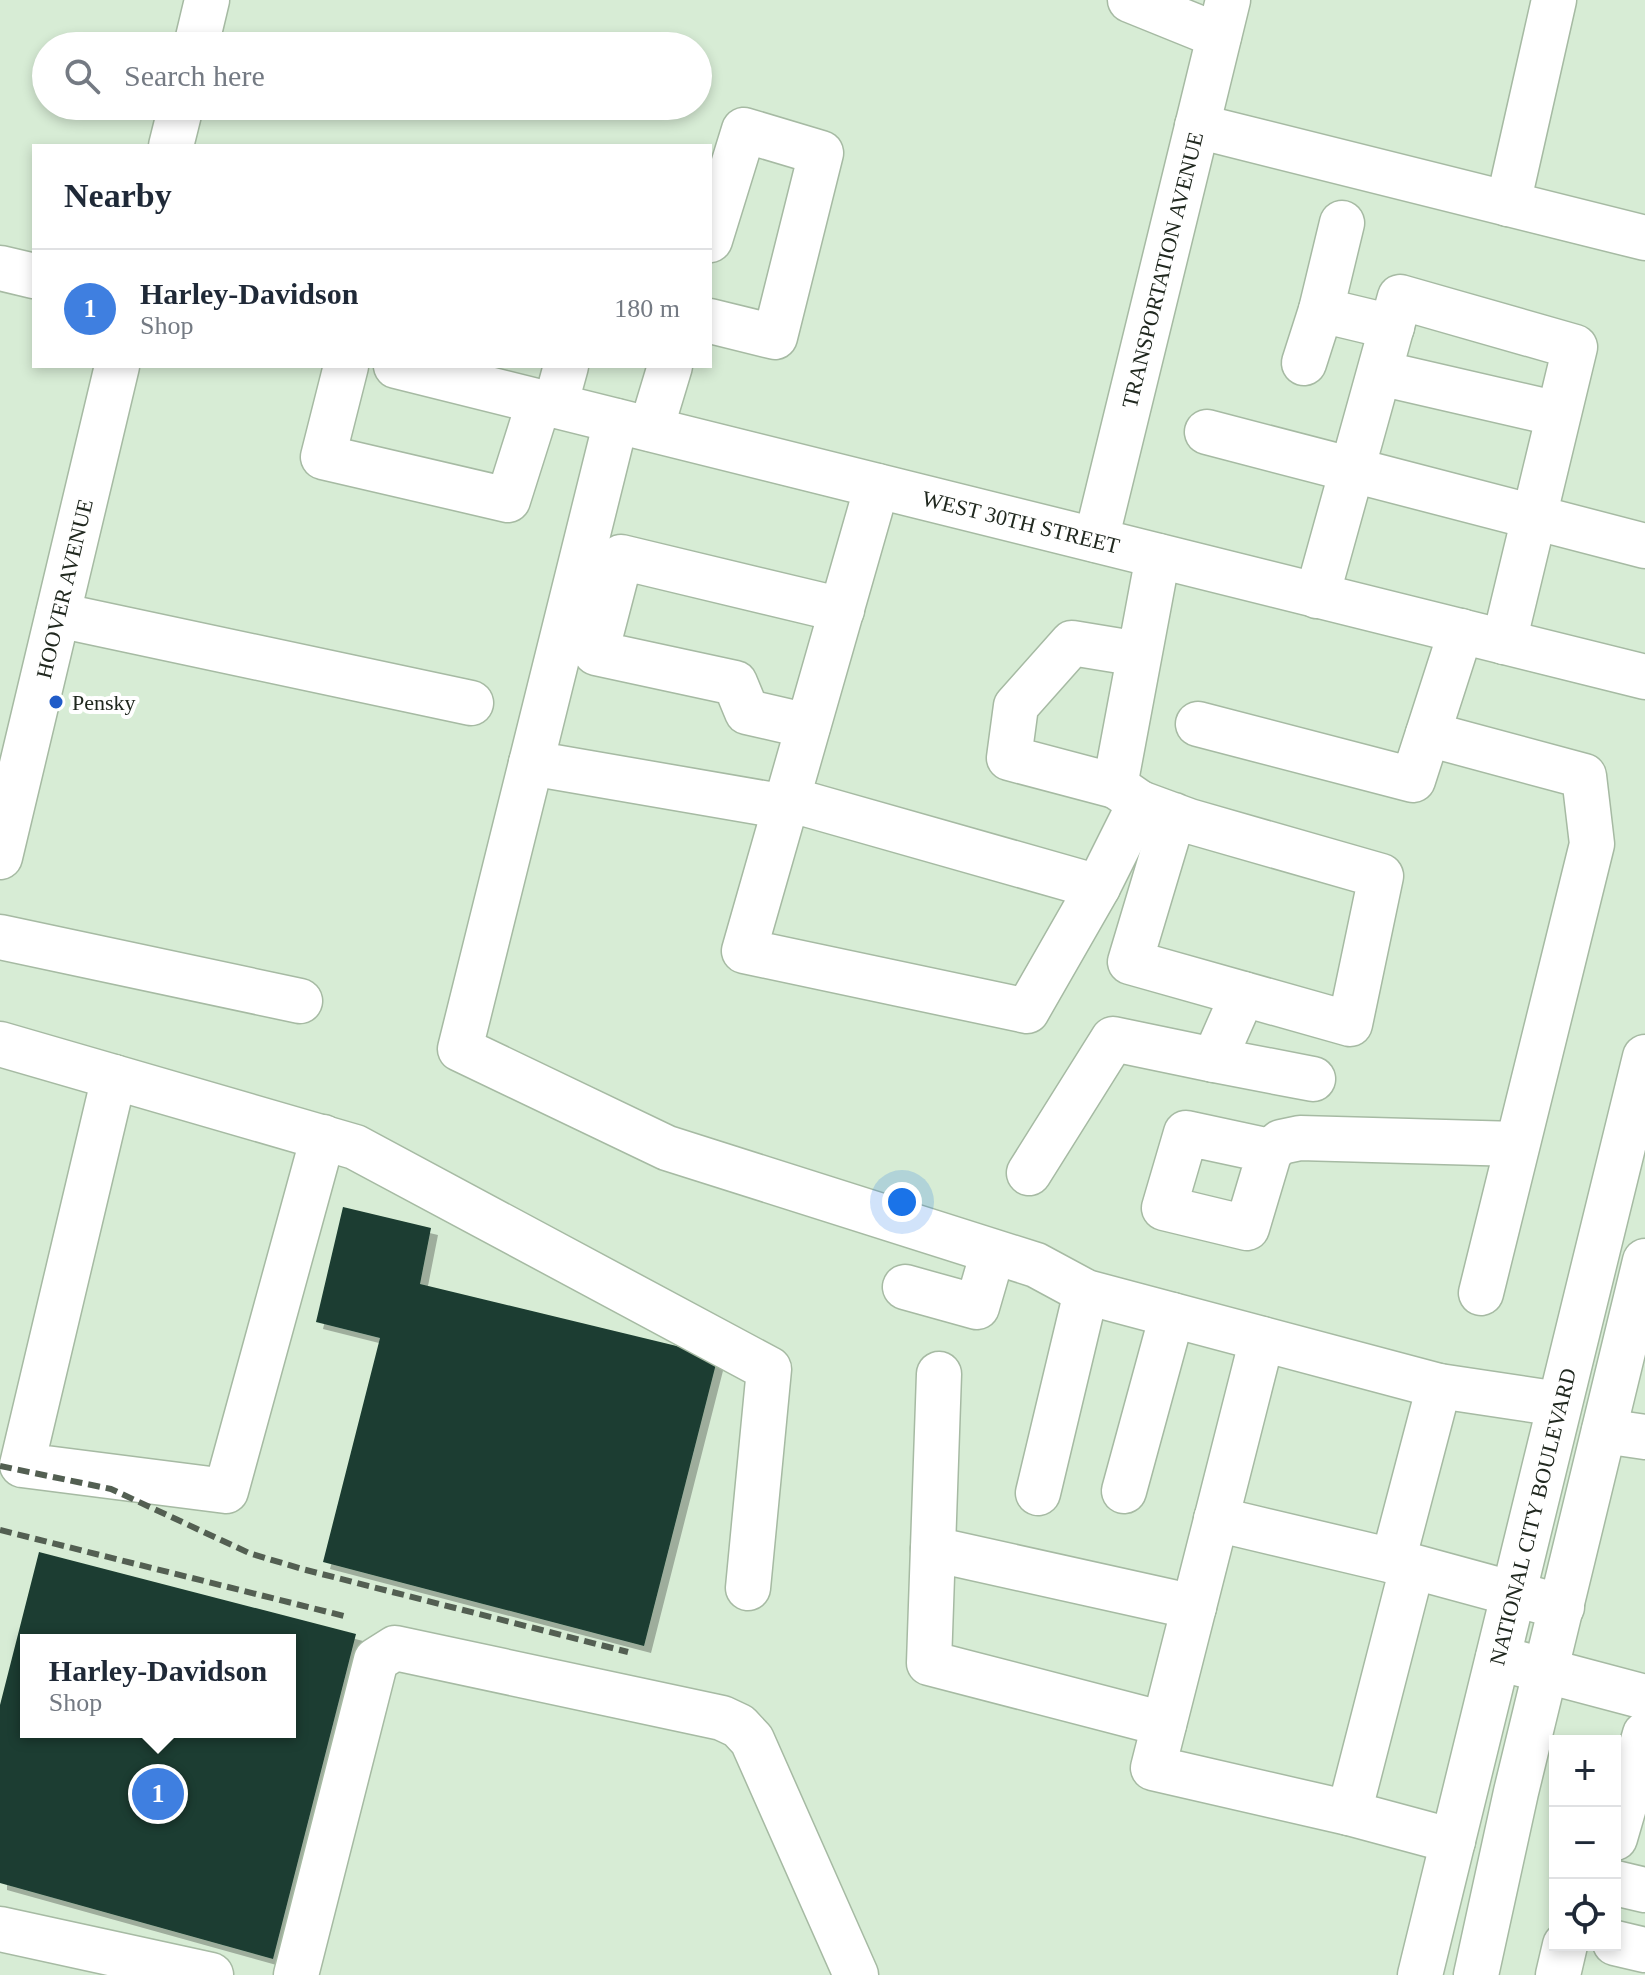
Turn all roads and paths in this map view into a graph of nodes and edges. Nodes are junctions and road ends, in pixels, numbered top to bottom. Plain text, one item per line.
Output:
1 (207, 0) edge
2 (1130, 0) edge
3 (1554, 0) edge
4 (1223, 18) edge
5 (199, 32) edge
6 (178, 120) edge
7 (1197, 126) junction
8 (172, 144) edge
9 (1508, 204) junction
10 (1342, 223) dead end
11 (1643, 230) edge
12 (712, 234) edge
13 (0, 268) edge
14 (32, 276) edge
15 (1321, 310) junction
16 (712, 321) edge
17 (1392, 327) junction
18 (1304, 363) dead end
19 (117, 368) edge
20 (345, 368) edge
21 (409, 368) edge
22 (669, 368) edge
23 (1380, 373) junction
24 (553, 391) edge
25 (1558, 414) junction
26 (634, 425) junction
27 (1207, 432) dead end
28 (1354, 471) junction
29 (877, 486) junction
30 (1533, 519) junction
31 (1096, 540) junction
32 (1645, 546) edge
33 (1158, 556) junction
34 (1317, 596) junction
35 (842, 610) junction
36 (58, 615) junction
37 (1461, 631) junction
38 (1504, 642) junction
39 (1139, 654) junction
40 (1645, 677) edge
41 (471, 703) dead end
42 (1198, 724) dead end
43 (808, 726) junction
44 (1428, 734) junction
45 (531, 763) junction
46 (1143, 801) junction
47 (787, 803) junction
48 (0, 857) edge
49 (1098, 887) junction
50 (0, 937) edge
51 (1243, 994) junction
52 (300, 1001) dead end
53 (0, 1044) edge
54 (1645, 1057) edge
55 (1214, 1060) junction
56 (114, 1077) junction
57 (1313, 1079) dead end
58 (323, 1137) junction
59 (1517, 1144) junction
60 (1270, 1151) dead end
61 (1029, 1173) dead end
62 (993, 1252) junction
63 (1645, 1261) edge
64 (905, 1287) dead end
65 (1086, 1292) junction
66 (1481, 1293) dead end
67 (1639, 1312) edge
68 (1172, 1315) junction
69 (1262, 1339) junction
70 (939, 1374) dead end
71 (1439, 1386) junction
72 (1559, 1404) junction
73 (1624, 1434) edge
74 (11, 1462) edge
75 (1124, 1491) dead end
76 (1038, 1493) dead end
77 (1216, 1519) junction
78 (933, 1549) junction
79 (1403, 1564) junction
80 (748, 1588) dead end
81 (1513, 1593) junction
82 (1194, 1607) junction
83 (1562, 1607) junction
84 (1498, 1658) junction
85 (1548, 1671) junction
86 (1645, 1697) edge
87 (1164, 1724) junction
88 (1645, 1734) edge
89 (1349, 1813) junction
90 (1621, 1817) edge
91 (1453, 1841) junction
92 (1621, 1884) edge
93 (1645, 1890) edge
94 (0, 1929) edge
95 (1621, 1944) edge
96 (1645, 1950) edge
97 (1564, 1951) edge
98 (211, 1975) edge
99 (296, 1975) edge
100 (856, 1975) edge
101 (1420, 1975) edge
102 (1476, 1975) edge
103 (1558, 1975) edge

1 - 5 street
2 - 4 street
3 - 9 street
4 - 7 street, TRANSPORTATION AVENUE
6 - 8 street
7 - 9 street
7 - 31 street, TRANSPORTATION AVENUE
9 - 11 street
10 - 15 street
12 - 16 street
13 - 14 street
15 - 17 street
15 - 18 street
17 - 23 street
17 - 25 street
19 - 36 street, HOOVER AVENUE
20 - 24 street
21 - 24 street, WEST 30TH STREET
22 - 26 street
23 - 25 street
23 - 28 street
24 - 26 street, WEST 30TH STREET
25 - 30 street
26 - 29 street, WEST 30TH STREET
26 - 45 street
27 - 28 street
28 - 30 street
28 - 34 street
29 - 31 street, WEST 30TH STREET
29 - 35 street
30 - 32 street
30 - 38 street
31 - 33 street, WEST 30TH STREET
33 - 34 street, WEST 30TH STREET
33 - 39 street
34 - 37 street, WEST 30TH STREET
35 - 43 street
35 - 43 street
36 - 41 street
36 - 48 street, HOOVER AVENUE
37 - 38 street, WEST 30TH STREET
37 - 44 street
38 - 40 street, WEST 30TH STREET
39 - 46 street
39 - 46 street
42 - 44 street
43 - 47 street
44 - 59 street
45 - 47 street
45 - 62 street
46 - 49 street
46 - 51 street
46 - 51 street
47 - 49 street
47 - 49 street
50 - 52 street
51 - 55 street
53 - 56 street
54 - 72 street, NATIONAL CITY BOULEVARD
55 - 57 street
55 - 61 street
56 - 58 street
56 - 74 street
58 - 74 street
58 - 80 street
59 - 60 street
59 - 66 street
62 - 64 street
62 - 65 street
63 - 67 street
65 - 68 street
65 - 76 street
67 - 73 street
68 - 69 street
68 - 75 street
69 - 71 street
69 - 77 street
70 - 78 street
71 - 72 street
71 - 79 street
72 - 81 street, NATIONAL CITY BOULEVARD
73 - 83 street
77 - 79 street
77 - 82 street
78 - 82 street
78 - 87 street
79 - 81 street
79 - 89 street
81 - 83 street
81 - 84 street, NATIONAL CITY BOULEVARD
82 - 87 street
83 - 85 street
84 - 85 street
84 - 91 street, NATIONAL CITY BOULEVARD
85 - 86 street
85 - 102 street
87 - 89 street
88 - 90 street
89 - 91 street
91 - 101 street, NATIONAL CITY BOULEVARD
92 - 93 street
94 - 98 street
95 - 96 street
97 - 103 street
99 - 100 street

